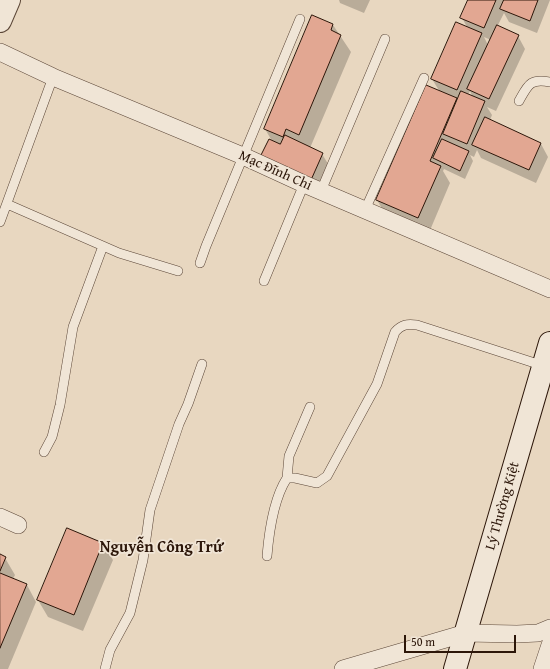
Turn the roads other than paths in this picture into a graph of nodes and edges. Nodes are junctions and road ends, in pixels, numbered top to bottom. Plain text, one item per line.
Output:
1 (9, 0) edge
2 (300, 19) dead end
3 (0, 21) edge
4 (385, 39) dead end
5 (0, 52) edge
6 (53, 76) junction
7 (424, 78) dead end
8 (550, 82) edge
9 (519, 101) dead end
10 (243, 156) junction
11 (304, 184) junction
12 (321, 191) junction
13 (7, 204) junction
14 (364, 210) junction
15 (0, 222) edge
16 (103, 246) junction
17 (200, 262) dead end
18 (178, 271) dead end
19 (264, 281) dead end
20 (550, 289) edge
21 (550, 343) edge
22 (202, 364) dead end
23 (544, 366) junction
24 (310, 407) dead end
25 (44, 452) dead end
26 (287, 478) junction
27 (0, 518) edge
28 (18, 525) dead end
29 (267, 556) dead end
30 (550, 628) edge
31 (466, 633) junction
32 (550, 645) edge
33 (105, 669) edge
34 (343, 669) edge
35 (454, 669) edge
36 (542, 669) edge

1 - 3 main road
2 - 10 lane
4 - 12 lane
5 - 6 street, Mạc Đĩnh Chi
6 - 10 street, Mạc Đĩnh Chi
6 - 13 lane
7 - 14 lane
8 - 9 lane
10 - 11 street, Mạc Đĩnh Chi
10 - 17 lane
11 - 12 street, Mạc Đĩnh Chi
11 - 19 lane
12 - 14 street, Mạc Đĩnh Chi
13 - 15 lane
13 - 16 lane
14 - 20 street, Mạc Đĩnh Chi
16 - 18 lane
16 - 25 lane
21 - 23 main road, Lý Thường Kiệt
22 - 33 lane
23 - 26 lane
23 - 31 main road, Lý Thường Kiệt
24 - 26 lane
26 - 29 lane
27 - 28 street
30 - 31 street
31 - 34 street
31 - 35 main road, Lý Thường Kiệt
32 - 36 street

